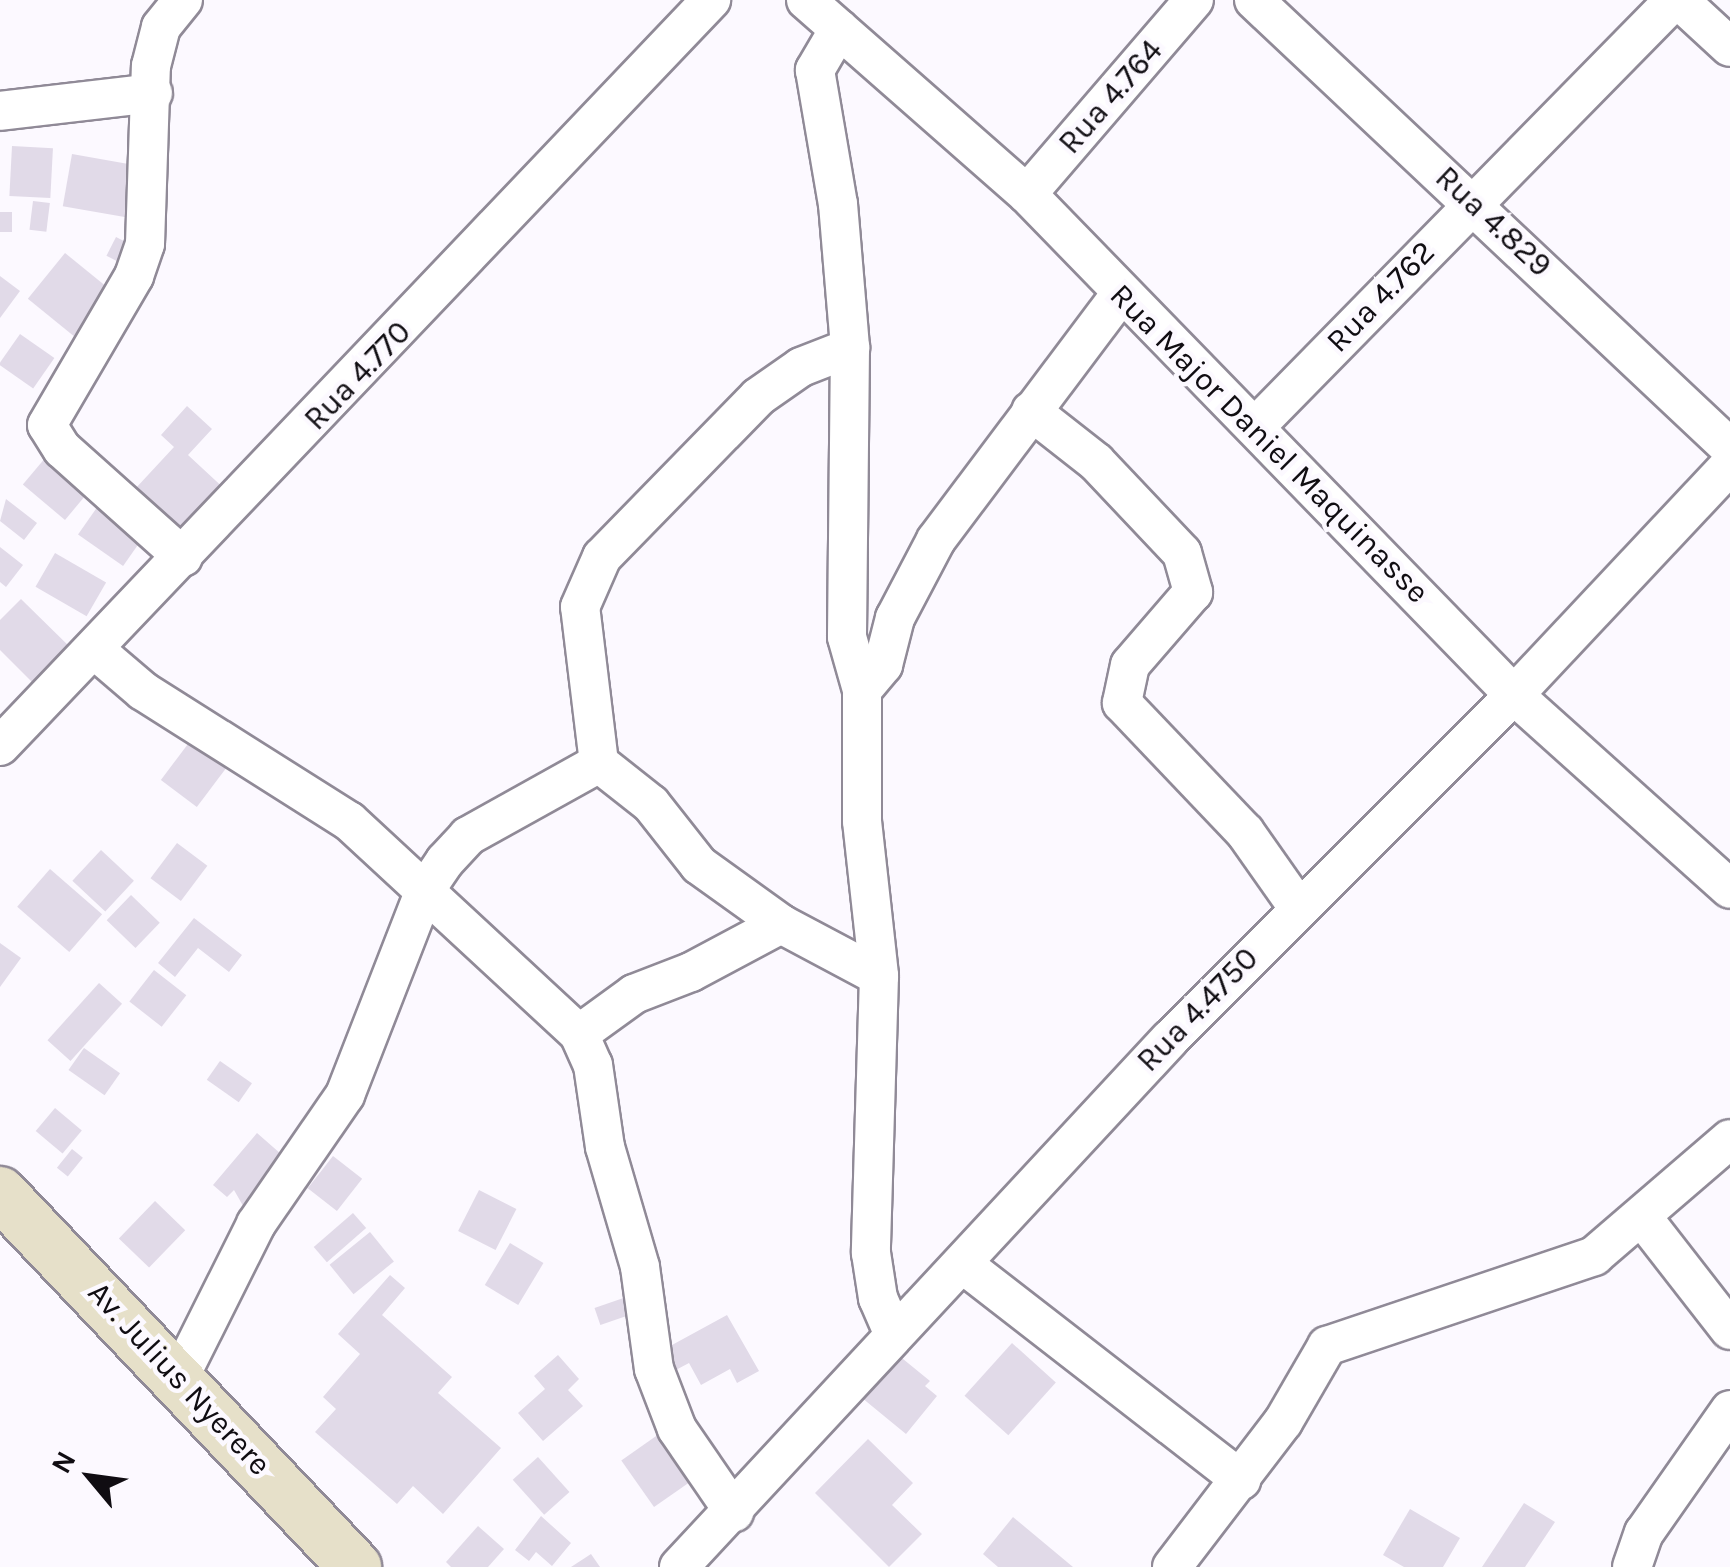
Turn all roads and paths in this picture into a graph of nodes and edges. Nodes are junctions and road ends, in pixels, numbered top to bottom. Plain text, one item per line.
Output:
1 (184, 0) edge
2 (711, 0) edge
3 (806, 0) edge
4 (1194, 0) edge
5 (1254, 0) edge
6 (1676, 0) edge
7 (839, 29) junction
8 (1730, 48) edge
9 (153, 94) junction
10 (0, 112) edge
11 (1027, 194) junction
12 (1473, 202) junction
13 (1120, 295) junction
14 (850, 348) junction
15 (1031, 411) junction
16 (1257, 425) junction
17 (1730, 448) edge
18 (1730, 465) edge
19 (183, 557) junction
20 (95, 650) junction
21 (862, 690) junction
22 (1514, 695) junction
23 (0, 746) edge
24 (599, 763) junction
25 (1730, 890) edge
26 (424, 892) junction
27 (1297, 906) junction
28 (780, 924) junction
29 (879, 976) junction
30 (579, 1034) junction
31 (1730, 1139) edge
32 (0, 1193) edge
33 (1642, 1217) junction
34 (964, 1265) junction
35 (1730, 1330) edge
36 (894, 1335) junction
37 (179, 1378) junction
38 (1730, 1410) edge
39 (1241, 1480) junction
40 (734, 1512) junction
41 (354, 1567) edge
42 (679, 1567) edge
43 (1172, 1567) edge
44 (1632, 1567) edge

1 - 9 street
2 - 19 street, Rua 4.770
3 - 7 street, Rua Major Daniel Maquinasse
4 - 11 street, Rua 4.764
5 - 12 street, Rua 4.829
6 - 8 street
6 - 12 street, Rua 4.762
7 - 11 street, Rua Major Daniel Maquinasse
7 - 14 street
9 - 10 street
9 - 19 street
11 - 13 street, Rua Major Daniel Maquinasse
12 - 16 street, Rua 4.762
12 - 17 street, Rua 4.829
13 - 15 street
13 - 16 street, Rua Major Daniel Maquinasse
14 - 21 street
14 - 24 street
15 - 21 street
15 - 27 street
16 - 22 street, Rua Major Daniel Maquinasse
18 - 22 street, Rua 4.4750
19 - 20 street, Rua 4.770
20 - 23 street, Rua 4.770
20 - 26 street
21 - 29 street
22 - 25 street, Rua Major Daniel Maquinasse
22 - 27 street, Rua 4.4750
24 - 26 street
24 - 28 street
26 - 30 street
26 - 37 street
27 - 34 street, Rua 4.4750
28 - 29 street
28 - 30 street
29 - 36 street
30 - 40 street
31 - 33 street
32 - 37 main road, Av. Julius Nyerere
33 - 35 street
33 - 39 street
34 - 36 street, Rua 4.4750
34 - 39 street
36 - 40 street, Rua 4.4750
37 - 41 main road, Av. Julius Nyerere
38 - 44 street
39 - 43 street
40 - 42 street, Rua 4.4750

